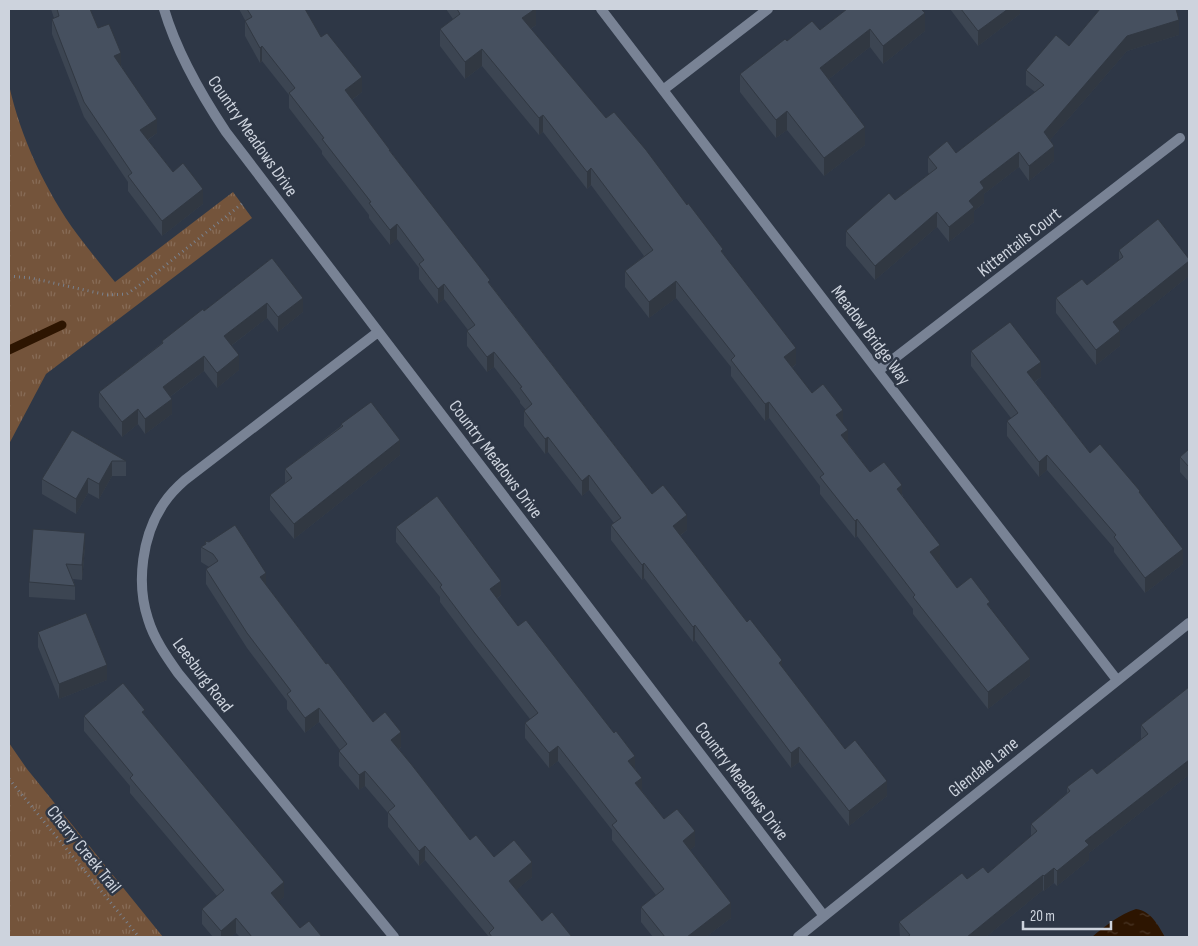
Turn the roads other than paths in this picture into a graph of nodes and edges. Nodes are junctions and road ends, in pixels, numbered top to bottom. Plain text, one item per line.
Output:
1 (164, 9) edge
2 (601, 9) edge
3 (768, 9) edge
4 (663, 90) junction
5 (1180, 138) dead end
6 (378, 332) junction
7 (878, 371) junction
8 (1189, 623) edge
9 (1117, 680) junction
10 (824, 916) junction
11 (394, 937) edge
12 (798, 937) edge

1 - 6 street, Country Meadows Drive
2 - 4 street, Meadow Bridge Way
3 - 4 street
4 - 7 street, Meadow Bridge Way
5 - 7 street, Kittentails Court
6 - 10 street, Country Meadows Drive
6 - 11 street, Leesburg Road
7 - 9 street, Meadow Bridge Way
8 - 9 street, Glendale Lane
9 - 10 street, Glendale Lane
10 - 12 street, Glendale Lane

